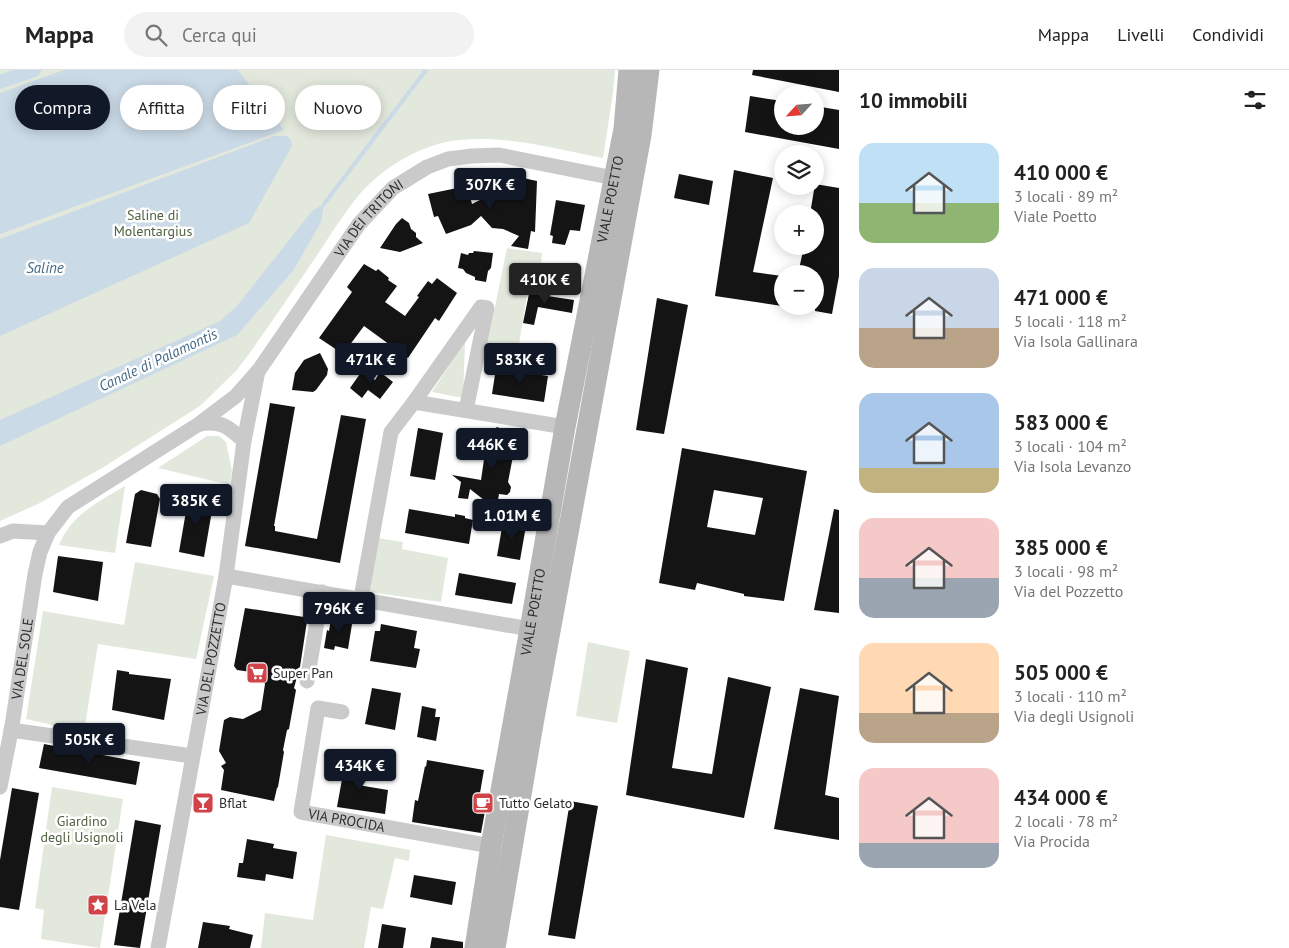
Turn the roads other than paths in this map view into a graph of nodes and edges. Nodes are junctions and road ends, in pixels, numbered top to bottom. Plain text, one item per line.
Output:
1 (629, 70) edge
2 (649, 70) edge
3 (614, 178) junction
4 (259, 370) junction
5 (414, 402) junction
6 (466, 410) junction
7 (199, 424) junction
8 (565, 427) junction
9 (244, 441) junction
10 (48, 532) junction
11 (0, 536) edge
12 (226, 576) junction
13 (322, 592) junction
14 (361, 598) junction
15 (530, 629) junction
16 (307, 681) dead end
17 (342, 712) dead end
18 (11, 730) junction
19 (192, 756) junction
20 (0, 787) edge
21 (491, 846) junction
22 (158, 948) edge
23 (475, 948) edge
24 (495, 948) edge

1 - 3 main road, VIALE POETTO
2 - 24 main road, VIALE POETTO
3 - 4 street, VIA DEI TRITONI
3 - 8 main road, VIALE POETTO
4 - 7 street, VIA DEI TRITONI
4 - 9 street, VIA DEL POZZETTO
5 - 6 street
5 - 6 street
5 - 14 street
6 - 8 street
7 - 9 street
7 - 10 street, VIA DEI TRITONI
8 - 15 main road, VIALE POETTO
9 - 12 street, VIA DEL POZZETTO
10 - 11 street
10 - 18 street, VIA DEL SOLE
12 - 13 street
12 - 19 street, VIA DEL POZZETTO
13 - 14 street
13 - 16 street
14 - 15 street
15 - 21 main road, VIALE POETTO
17 - 21 street, VIA PROCIDA
18 - 19 street
18 - 20 street, VIA DEL SOLE
19 - 22 street, VIA DEL POZZETTO
21 - 23 main road, VIALE POETTO

